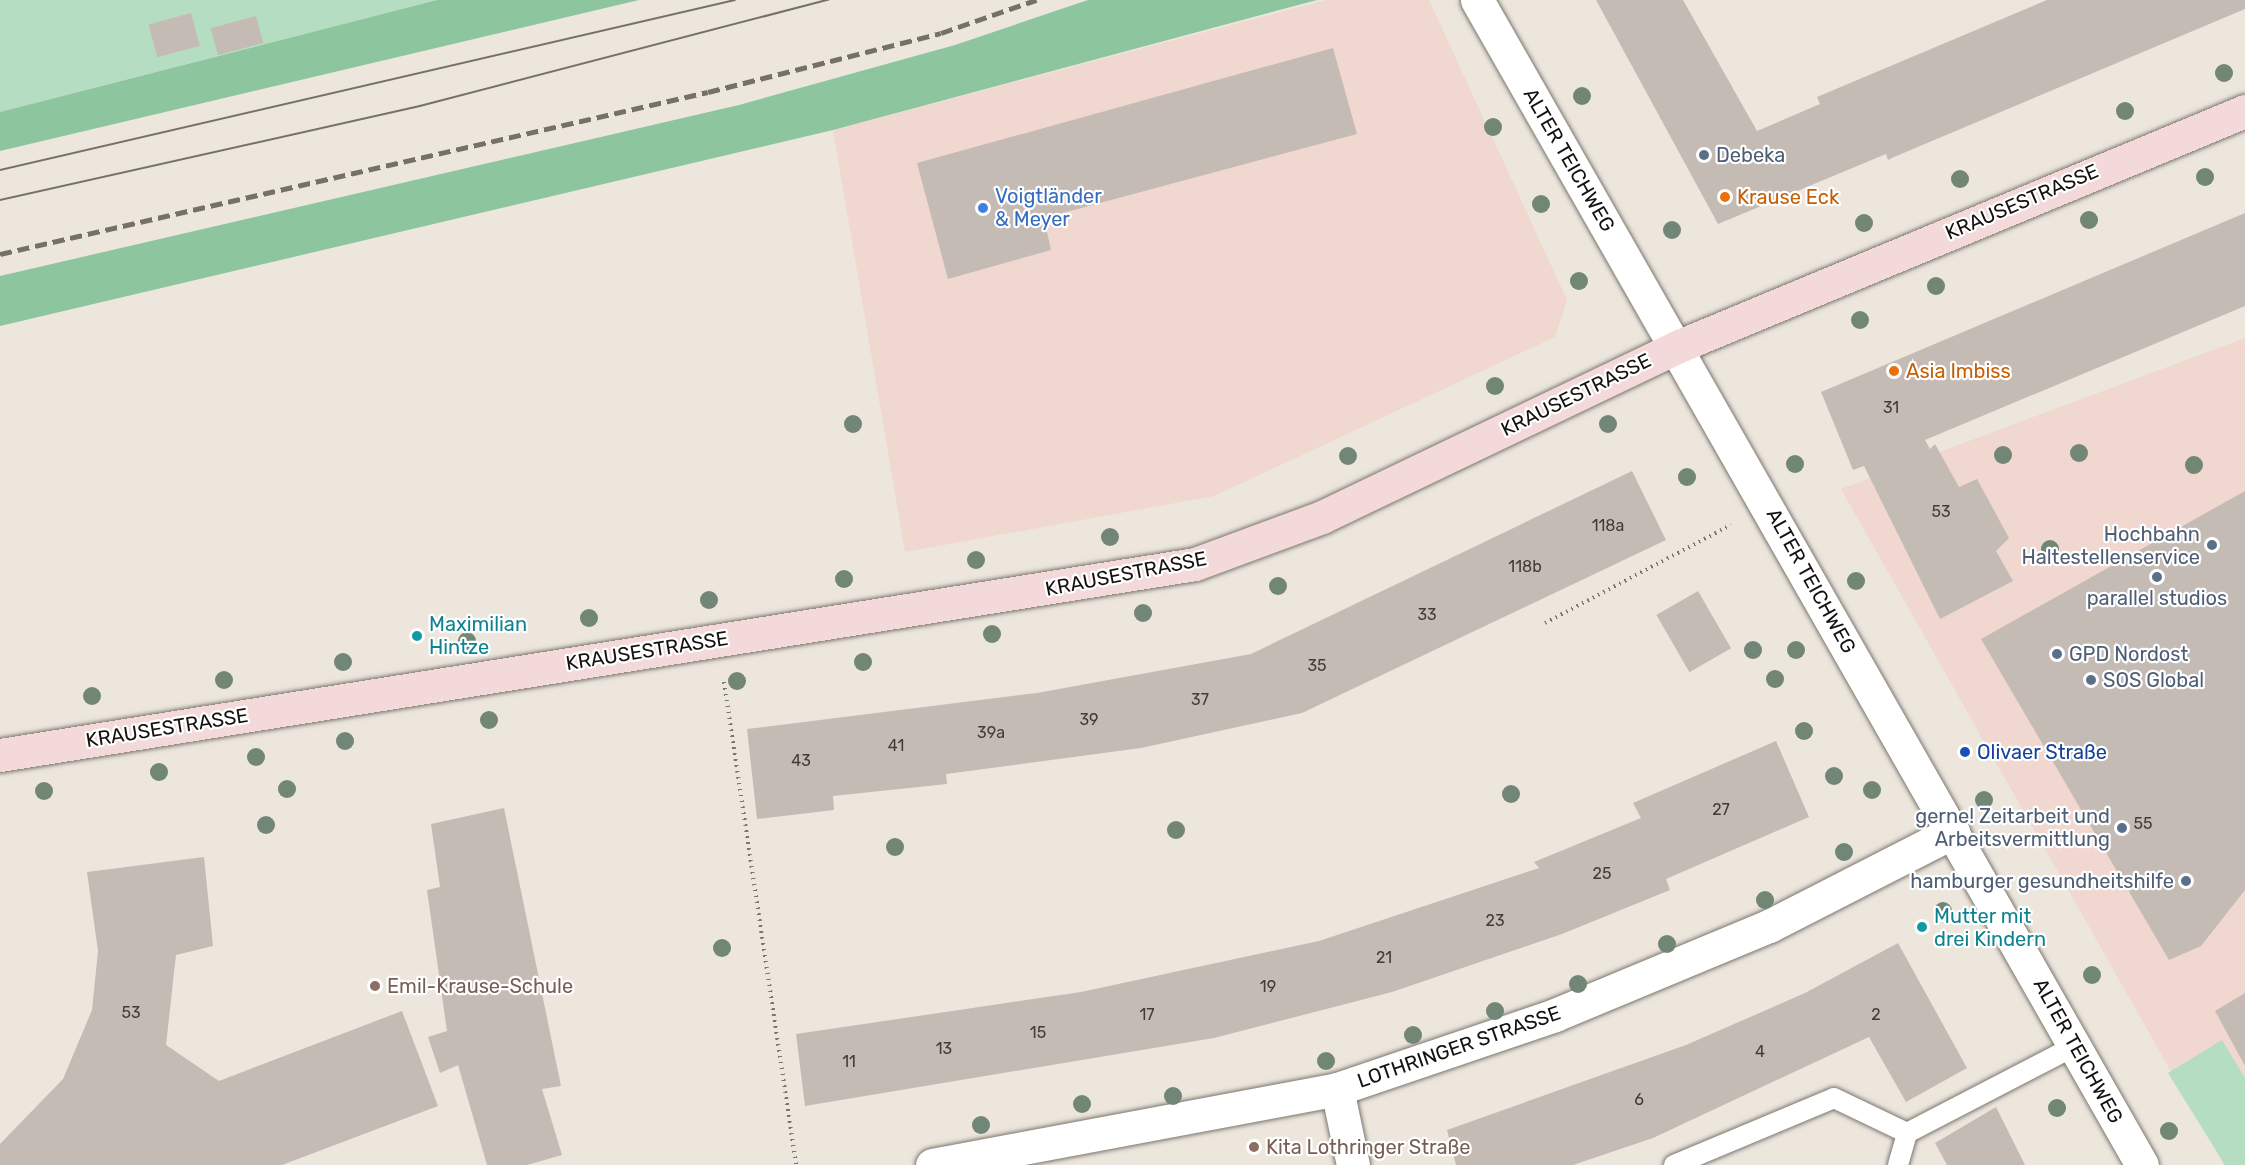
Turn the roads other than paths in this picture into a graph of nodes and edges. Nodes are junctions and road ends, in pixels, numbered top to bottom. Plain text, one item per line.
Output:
1 (1477, 0) edge
2 (2245, 111) edge
3 (1678, 346) junction
4 (0, 755) edge
5 (1953, 832) junction
6 (2075, 1046) junction
7 (1337, 1089) junction
8 (1907, 1132) junction
9 (932, 1165) edge
10 (1353, 1165) edge
11 (1674, 1165) edge
12 (1898, 1165) edge
13 (2142, 1165) edge

1 - 3 street, ALTER TEICHWEG
2 - 3 main road, KRAUSESTRASSE
3 - 4 main road, KRAUSESTRASSE
3 - 5 street, ALTER TEICHWEG
5 - 6 street, ALTER TEICHWEG
5 - 7 street, LOTHRINGER STRASSE
6 - 8 lane
6 - 13 street, ALTER TEICHWEG
7 - 9 street, LOTHRINGER STRASSE
7 - 10 street
8 - 11 lane
8 - 12 lane

